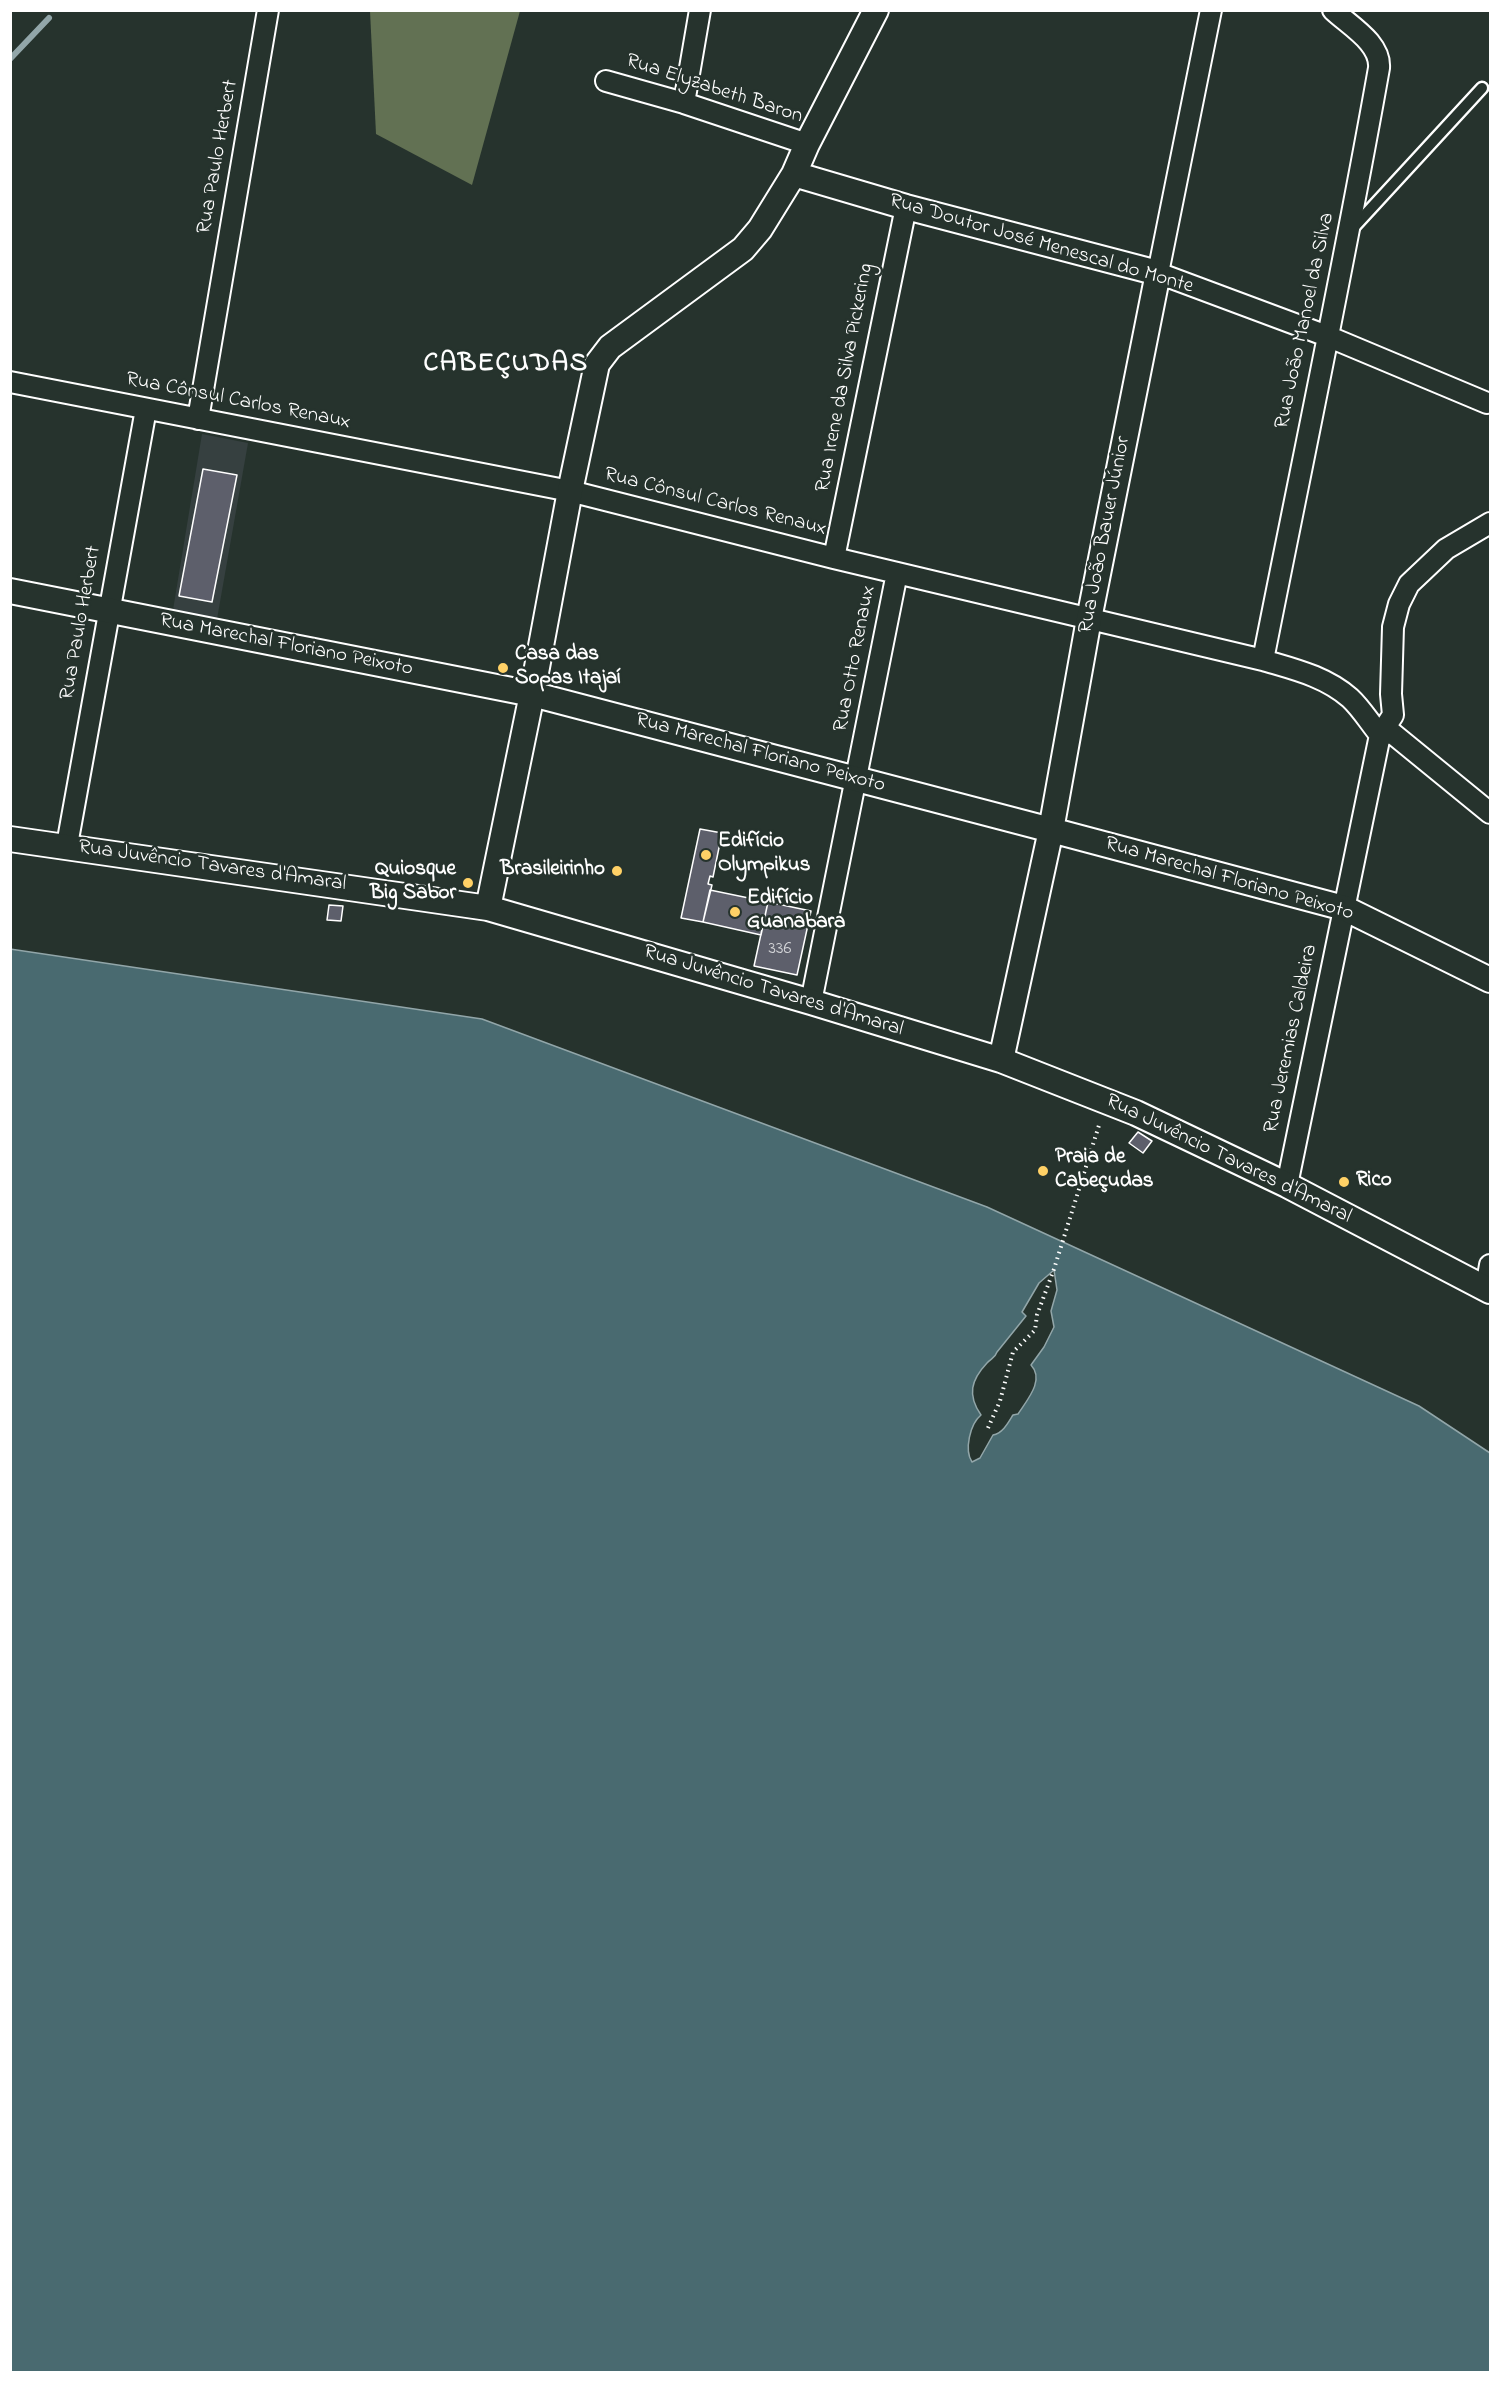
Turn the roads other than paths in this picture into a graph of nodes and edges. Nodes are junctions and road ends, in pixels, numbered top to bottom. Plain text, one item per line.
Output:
1 (268, 10) edge
2 (700, 10) edge
3 (876, 10) edge
4 (1211, 10) edge
5 (1333, 10) edge
6 (606, 81) dead end
7 (1482, 88) dead end
8 (684, 103) junction
9 (807, 144) junction
10 (794, 174) junction
11 (906, 207) junction
12 (1350, 230) junction
13 (1158, 273) junction
14 (1326, 336) junction
15 (10, 382) edge
16 (1487, 403) dead end
17 (146, 409) junction
18 (198, 419) junction
19 (570, 491) junction
20 (1491, 523) edge
21 (834, 558) junction
22 (897, 573) junction
23 (10, 591) edge
24 (109, 611) junction
25 (1089, 619) junction
26 (1263, 660) junction
27 (532, 694) junction
28 (1380, 735) junction
29 (857, 780) junction
30 (1491, 813) edge
31 (1051, 830) junction
32 (10, 839) edge
33 (67, 845) junction
34 (488, 908) junction
35 (1344, 909) junction
36 (1491, 980) edge
37 (811, 1002) junction
38 (1001, 1060) junction
39 (1287, 1185) junction
40 (1489, 1281) edge

1 - 18 street, Rua Paulo Herbert
2 - 8 street
3 - 9 street
4 - 13 street, Rua João Bauer Júnior
5 - 12 street, Rua João Manoel da Silva
6 - 8 street, Rua Elyzabeth Baron
7 - 12 lane
8 - 9 street, Rua Elyzabeth Baron
9 - 10 street
10 - 11 street, Rua Doutor José Menescal do Monte
10 - 19 street
11 - 13 street, Rua Doutor José Menescal do Monte
11 - 21 street, Rua Irene da Silva Pickering
12 - 14 street, Rua João Manoel da Silva
13 - 14 street, Rua Doutor José Menescal do Monte
13 - 25 street, Rua João Bauer Júnior
14 - 16 street, Rua Doutor José Menescal do Monte
14 - 26 street, Rua João Manoel da Silva
15 - 17 street, Rua Cônsul Carlos Renaux
17 - 18 street, Rua Cônsul Carlos Renaux
17 - 24 street, Rua Paulo Herbert
18 - 19 street, Rua Cônsul Carlos Renaux
19 - 21 street, Rua Cônsul Carlos Renaux
19 - 27 street
20 - 28 street, Rua Jeremias Caldeira
21 - 22 street, Rua Cônsul Carlos Renaux
22 - 25 street, Rua Cônsul Carlos Renaux
22 - 29 street, Rua Otto Renaux
23 - 24 street, Rua Marechal Floriano Peixoto
24 - 27 street, Rua Marechal Floriano Peixoto
24 - 33 street, Rua Paulo Herbert
25 - 26 street, Rua Cônsul Carlos Renaux
25 - 31 street, Rua João Bauer Júnior
26 - 28 street, Rua Cônsul Carlos Renaux
27 - 29 street, Rua Marechal Floriano Peixoto
27 - 34 street
28 - 30 street
28 - 35 street, Rua Jeremias Caldeira
29 - 31 street, Rua Marechal Floriano Peixoto
29 - 37 street, Rua Otto Renaux
31 - 35 street, Rua Marechal Floriano Peixoto
31 - 38 street, Rua João Bauer Júnior
32 - 33 street, Rua Juvêncio Tavares d'Amaral
33 - 34 street, Rua Juvêncio Tavares d'Amaral
34 - 37 street, Rua Juvêncio Tavares d'Amaral
35 - 36 street, Rua Marechal Floriano Peixoto
35 - 39 street, Rua Jeremias Caldeira
37 - 38 street, Rua Juvêncio Tavares d'Amaral
38 - 39 street, Rua Juvêncio Tavares d'Amaral
39 - 40 street, Rua Juvêncio Tavares d'Amaral

